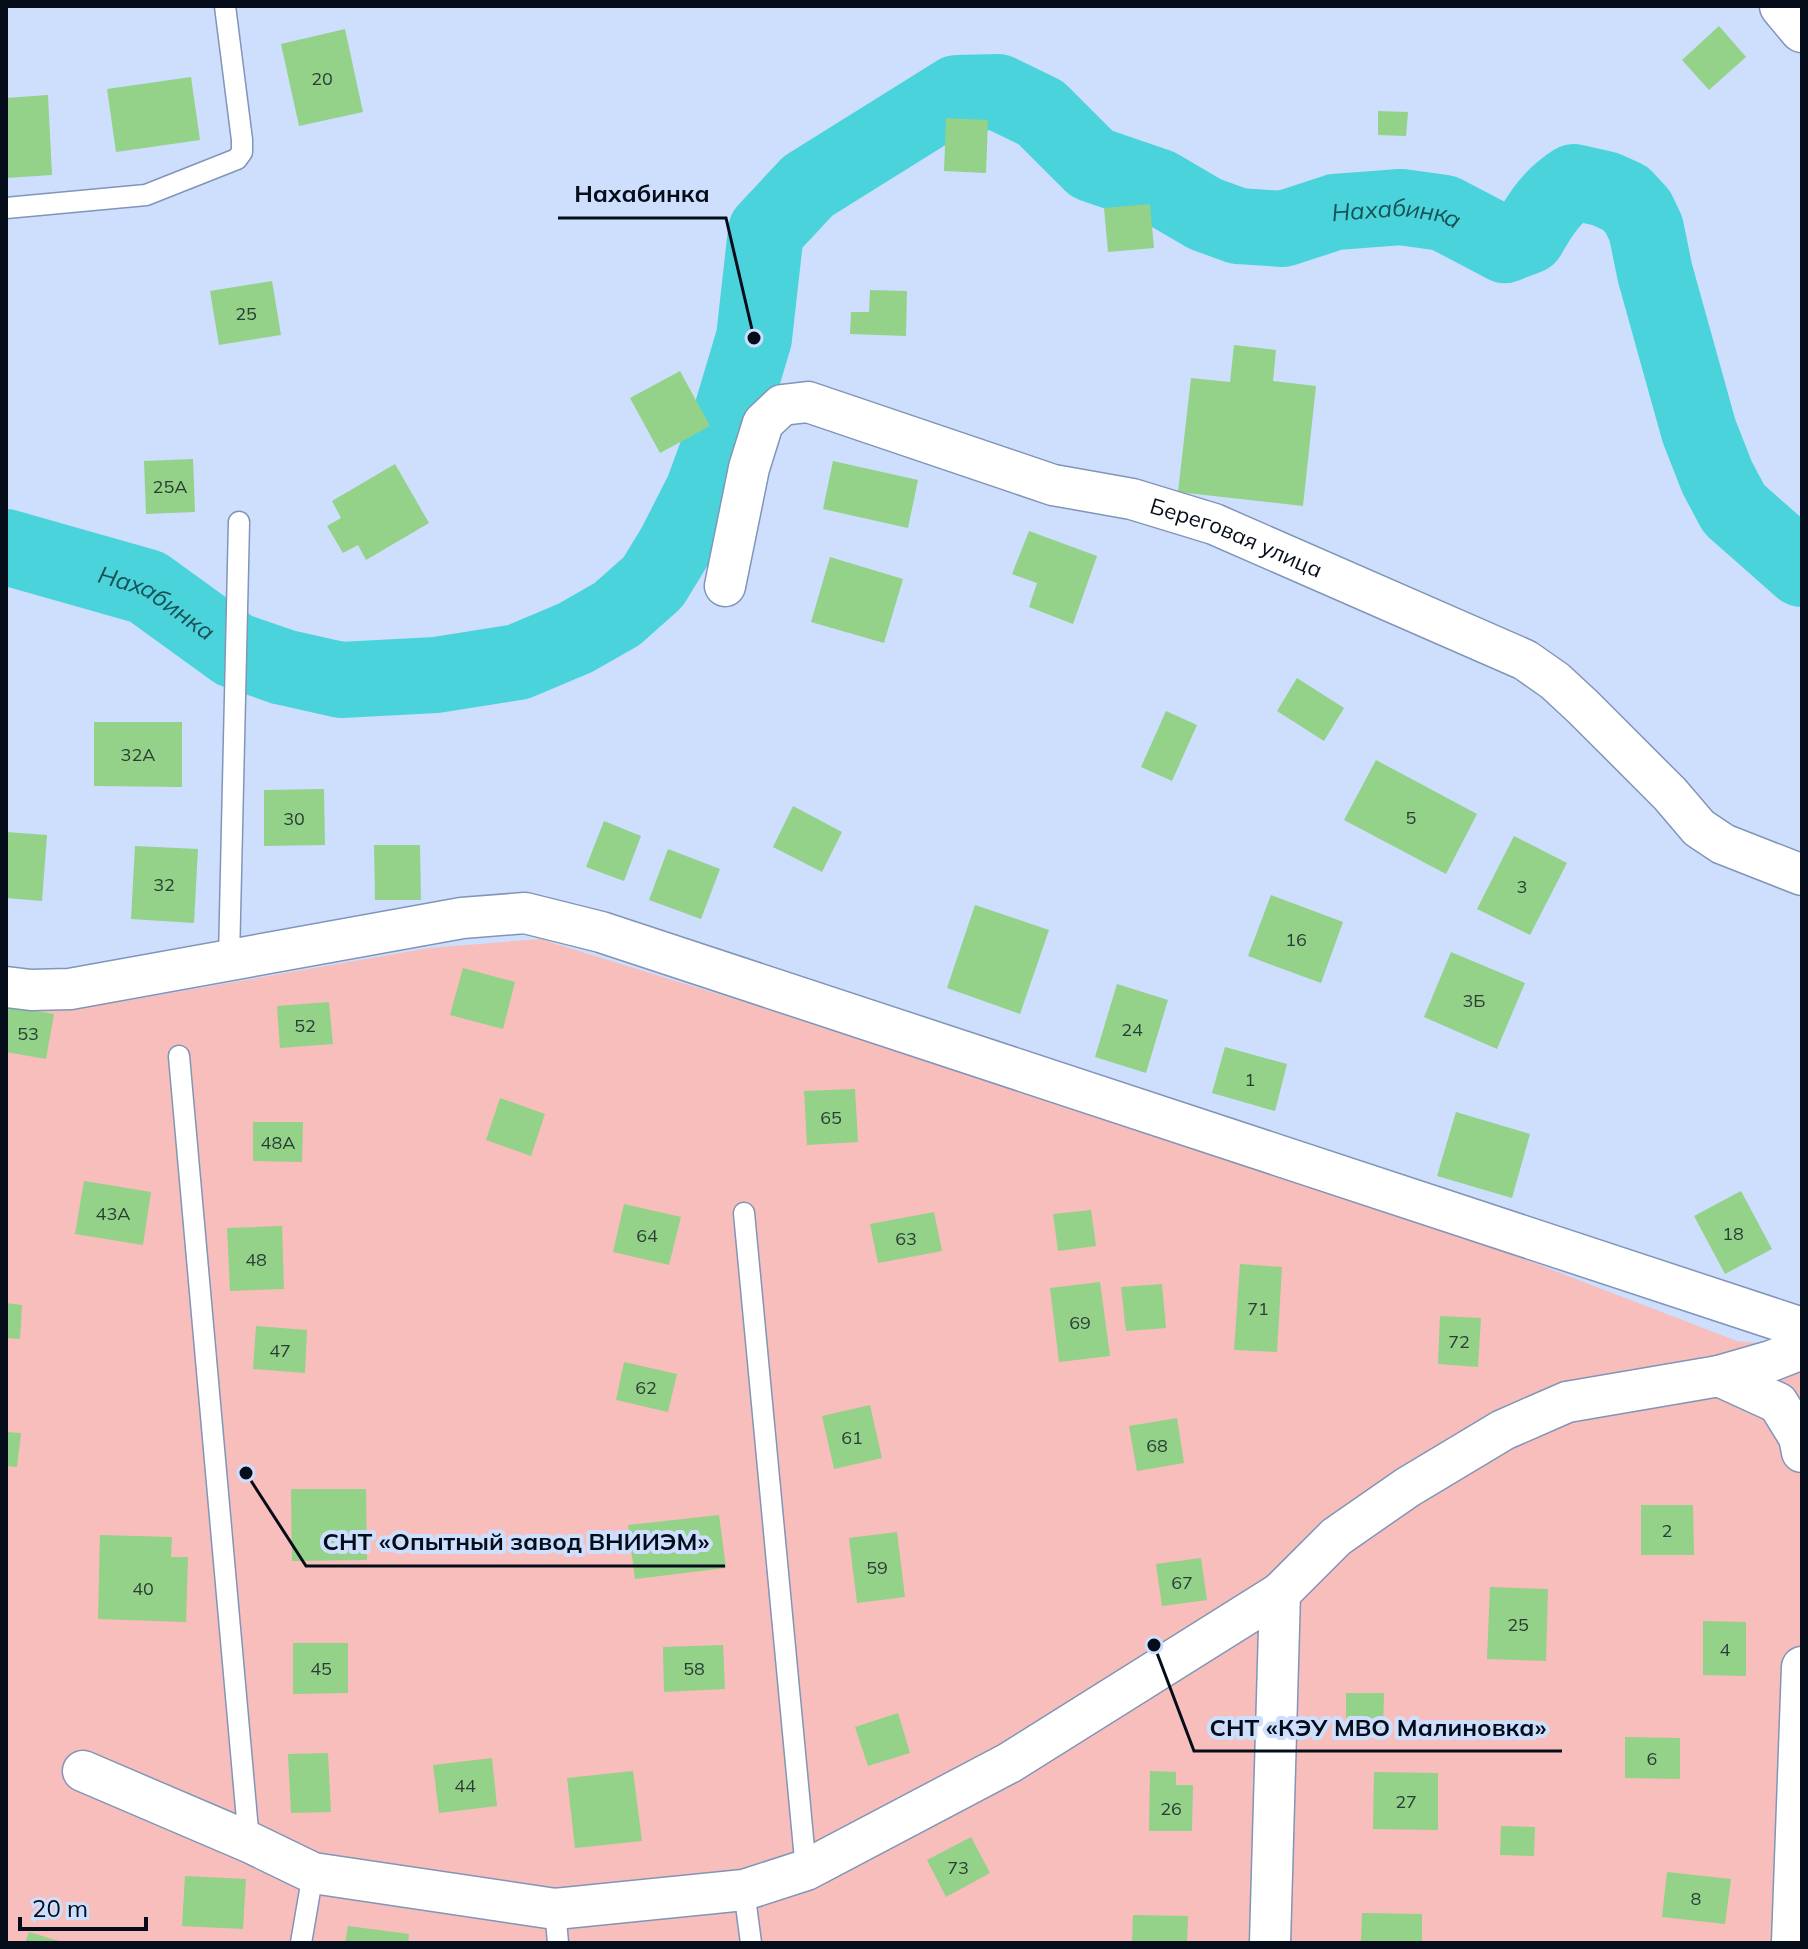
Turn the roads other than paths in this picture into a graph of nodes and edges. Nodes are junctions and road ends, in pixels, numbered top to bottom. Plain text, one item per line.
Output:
1 (225, 6) edge
2 (1782, 6) edge
3 (1802, 30) edge
4 (6, 208) edge
5 (239, 522) dead end
6 (725, 586) dead end
7 (1802, 875) edge
8 (229, 959) junction
9 (6, 987) edge
10 (179, 1056) dead end
11 (744, 1213) dead end
12 (1802, 1328) edge
13 (1802, 1349) edge
14 (1719, 1376) junction
15 (1802, 1452) edge
16 (1280, 1593) junction
17 (1802, 1667) edge
18 (83, 1771) dead end
19 (249, 1842) junction
20 (806, 1870) junction
21 (313, 1873) junction
22 (744, 1890) junction
23 (557, 1926) edge
24 (301, 1943) edge
25 (751, 1943) edge
26 (1270, 1943) edge
27 (1792, 1943) edge

1 - 4 lane
2 - 3 street
5 - 8 lane
6 - 7 street, Береговая улица
8 - 9 street
8 - 12 street
10 - 19 lane
11 - 20 lane
13 - 14 street
14 - 15 street
14 - 16 street
16 - 20 street
16 - 26 street
17 - 27 street
18 - 19 street
19 - 21 street
20 - 22 street
21 - 23 street
21 - 24 lane
22 - 23 street
22 - 25 lane

